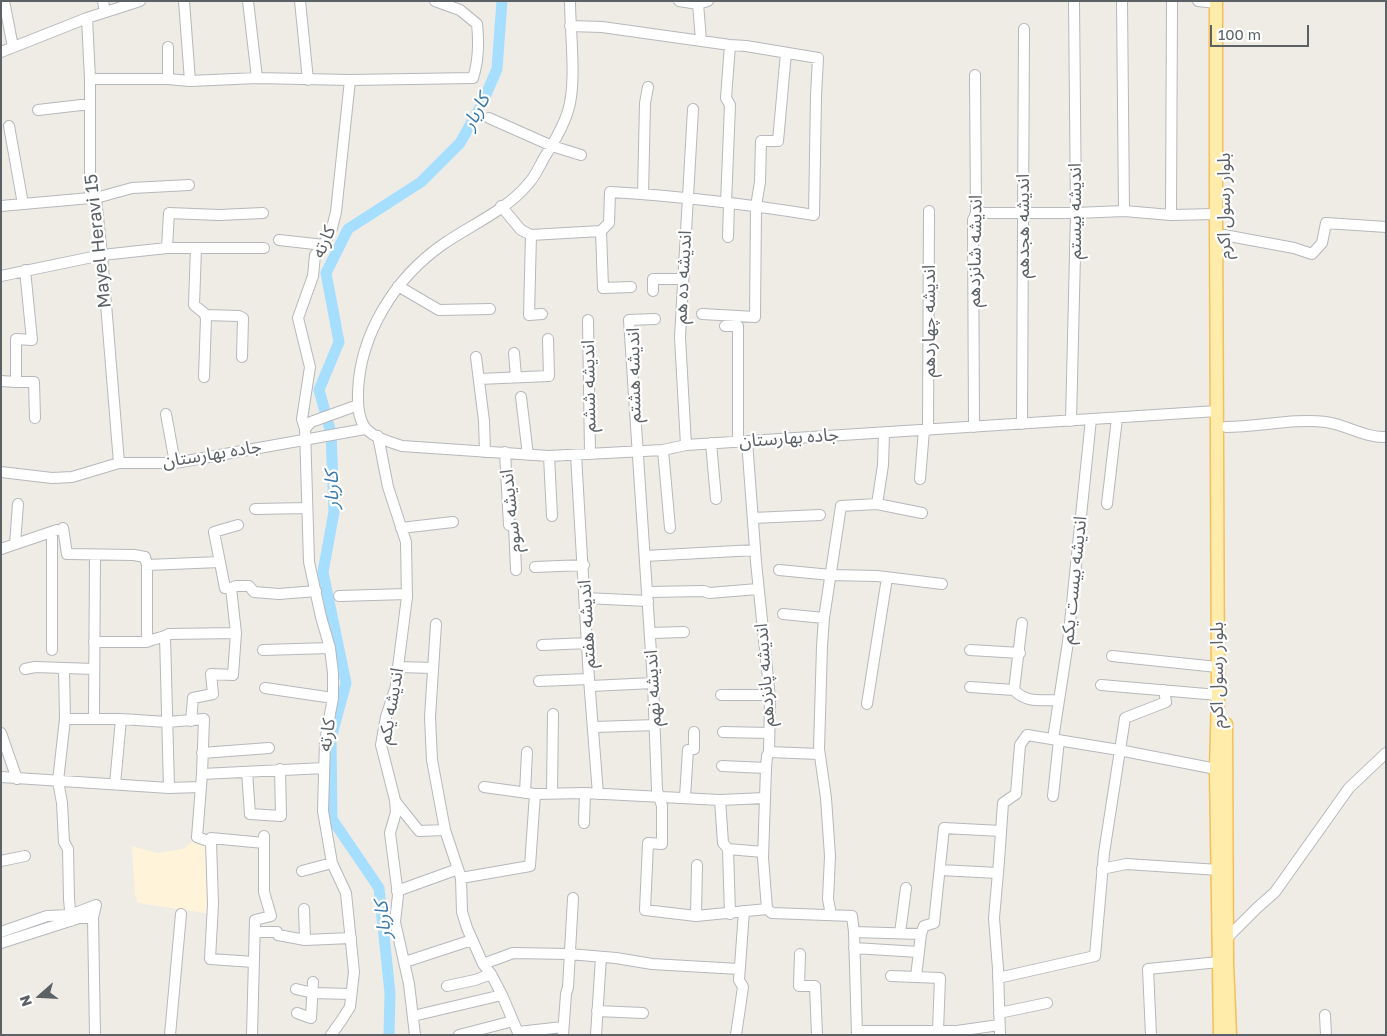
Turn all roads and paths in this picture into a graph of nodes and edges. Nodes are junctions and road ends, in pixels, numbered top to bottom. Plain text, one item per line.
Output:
1 (4, 1) edge
2 (140, 1) edge
3 (184, 1) edge
4 (248, 1) edge
5 (300, 1) edge
6 (435, 1) edge
7 (570, 1) edge
8 (679, 1) edge
9 (1074, 1) edge
10 (1122, 1) edge
11 (1172, 1) edge
12 (1198, 1) edge
13 (1219, 2) edge
14 (703, 3) edge
15 (452, 4) edge
16 (104, 7) edge
17 (87, 18) junction
18 (570, 26) junction
19 (1024, 29) dead end
20 (701, 40) junction
21 (730, 45) junction
22 (13, 47) junction
23 (168, 47) dead end
24 (1, 52) edge
25 (786, 53) junction
26 (975, 75) dead end
27 (257, 78) junction
28 (90, 79) junction
29 (168, 79) junction
30 (308, 80) junction
31 (350, 80) junction
32 (190, 81) junction
33 (648, 87) dead end
34 (90, 104) junction
35 (693, 109) dead end
36 (38, 110) dead end
37 (489, 118) dead end
38 (9, 126) dead end
39 (552, 146) junction
40 (581, 154) dead end
41 (189, 185) dead end
42 (643, 194) junction
43 (93, 198) junction
44 (688, 199) junction
45 (728, 203) junction
46 (23, 204) junction
47 (1, 206) edge
48 (501, 206) junction
49 (756, 206) junction
50 (929, 211) dead end
51 (1124, 211) junction
52 (976, 212) junction
53 (1023, 212) junction
54 (263, 213) dead end
55 (1076, 213) junction
56 (1216, 214) junction
57 (1171, 215) junction
58 (1386, 228) edge
59 (600, 231) junction
60 (1224, 235) junction
61 (531, 236) junction
62 (728, 237) dead end
63 (279, 240) dead end
64 (324, 244) junction
65 (168, 248) junction
66 (196, 248) junction
67 (264, 248) dead end
68 (102, 255) junction
69 (25, 270) junction
70 (1, 276) edge
71 (682, 279) junction
72 (398, 286) junction
73 (631, 287) dead end
74 (653, 291) dead end
75 (490, 309) dead end
76 (542, 314) dead end
77 (702, 314) dead end
78 (205, 315) junction
79 (655, 319) dead end
80 (588, 320) dead end
81 (725, 326) dead end
82 (548, 338) dead end
83 (514, 353) dead end
84 (242, 357) dead end
85 (476, 357) dead end
86 (204, 377) dead end
87 (516, 377) junction
88 (479, 379) junction
89 (1, 381) edge
90 (16, 382) junction
91 (521, 397) dead end
92 (359, 409) junction
93 (1221, 411) junction
94 (166, 414) dead end
95 (35, 418) dead end
96 (1117, 418) junction
97 (1091, 420) junction
98 (1071, 421) junction
99 (1022, 424) junction
100 (974, 427) junction
101 (1226, 427) junction
102 (365, 429) junction
103 (307, 430) junction
104 (926, 430) junction
105 (884, 432) junction
106 (378, 436) junction
107 (1386, 437) edge
108 (743, 441) junction
109 (711, 443) junction
110 (686, 445) junction
111 (664, 450) junction
112 (486, 452) junction
113 (505, 452) junction
114 (637, 452) junction
115 (590, 453) junction
116 (576, 454) junction
117 (528, 455) junction
118 (549, 456) junction
119 (118, 463) junction
120 (175, 463) junction
121 (1, 472) edge
122 (920, 479) dead end
123 (716, 499) dead end
124 (18, 504) dead end
125 (877, 504) junction
126 (1107, 504) dead end
127 (307, 508) junction
128 (255, 509) dead end
129 (922, 513) dead end
130 (820, 515) dead end
131 (552, 516) dead end
132 (753, 518) junction
133 (453, 522) dead end
134 (238, 525) dead end
135 (401, 528) junction
136 (670, 528) dead end
137 (52, 532) junction
138 (15, 544) junction
139 (1, 549) edge
140 (755, 550) junction
141 (95, 555) junction
142 (645, 556) junction
143 (220, 562) junction
144 (147, 565) junction
145 (584, 565) junction
146 (534, 567) dead end
147 (516, 570) dead end
148 (779, 570) dead end
149 (831, 575) junction
150 (887, 578) junction
151 (942, 584) dead end
152 (230, 588) junction
153 (758, 589) junction
154 (316, 591) junction
155 (407, 594) junction
156 (339, 596) dead end
157 (648, 596) junction
158 (586, 598) junction
159 (783, 614) dead end
160 (824, 618) junction
161 (1022, 623) dead end
162 (436, 624) dead end
163 (684, 632) dead end
164 (236, 633) junction
165 (650, 633) junction
166 (166, 636) junction
167 (94, 642) junction
168 (148, 642) junction
169 (588, 643) junction
170 (542, 645) dead end
171 (330, 648) junction
172 (52, 650) dead end
173 (263, 650) dead end
174 (970, 650) dead end
175 (1020, 653) junction
176 (1112, 656) dead end
177 (398, 667) junction
178 (1218, 667) junction
179 (64, 668) junction
180 (434, 668) junction
181 (25, 669) dead end
182 (94, 669) junction
183 (539, 681) dead end
184 (590, 683) junction
185 (653, 683) junction
186 (1101, 684) dead end
187 (970, 687) dead end
188 (265, 688) dead end
189 (1014, 690) junction
190 (1164, 690) junction
191 (721, 695) dead end
192 (770, 695) junction
193 (1218, 695) junction
194 (333, 698) junction
195 (1058, 700) junction
196 (867, 704) dead end
197 (553, 714) dead end
198 (65, 718) junction
199 (94, 718) junction
200 (121, 719) junction
201 (191, 721) junction
202 (167, 722) junction
203 (656, 725) junction
204 (594, 727) junction
205 (694, 732) dead end
206 (723, 732) dead end
207 (1, 733) edge
208 (769, 733) junction
209 (1056, 740) junction
210 (269, 748) dead end
211 (1119, 750) junction
212 (202, 752) junction
213 (527, 752) dead end
214 (769, 752) junction
215 (1386, 753) edge
216 (819, 754) junction
217 (722, 766) dead end
218 (324, 768) junction
219 (766, 768) junction
220 (1216, 768) junction
221 (280, 769) junction
222 (247, 772) junction
223 (202, 774) junction
224 (1, 777) edge
225 (17, 779) junction
226 (58, 781) junction
227 (115, 784) junction
228 (169, 788) junction
229 (200, 788) junction
230 (484, 788) dead end
231 (552, 793) junction
232 (585, 793) junction
233 (530, 794) junction
234 (598, 794) junction
235 (657, 796) junction
236 (1053, 796) dead end
237 (685, 797) junction
238 (765, 798) junction
239 (395, 800) junction
240 (720, 800) junction
241 (584, 823) dead end
242 (445, 830) junction
243 (1001, 831) junction
244 (211, 842) junction
245 (728, 849) junction
246 (763, 852) junction
247 (26, 856) dead end
248 (1, 861) edge
249 (332, 863) junction
250 (697, 865) dead end
251 (1102, 869) junction
252 (940, 870) junction
253 (1219, 870) junction
254 (302, 871) dead end
255 (459, 873) junction
256 (998, 873) junction
257 (906, 888) dead end
258 (397, 892) junction
259 (573, 898) dead end
260 (304, 909) dead end
261 (767, 909) junction
262 (744, 911) junction
263 (181, 914) dead end
264 (730, 914) junction
265 (831, 915) junction
266 (696, 916) junction
267 (71, 918) junction
268 (93, 918) junction
269 (255, 932) junction
270 (854, 932) junction
271 (900, 933) junction
272 (3, 934) edge
273 (921, 934) junction
274 (351, 938) junction
275 (1223, 938) junction
276 (305, 940) junction
277 (472, 940) junction
278 (854, 948) junction
279 (919, 952) junction
280 (570, 954) junction
281 (800, 954) dead end
282 (601, 958) junction
283 (254, 962) junction
284 (405, 962) junction
285 (1219, 962) junction
286 (483, 964) junction
287 (739, 969) junction
288 (491, 974) junction
289 (891, 976) dead end
290 (916, 977) junction
291 (998, 978) junction
292 (313, 982) dead end
293 (447, 986) dead end
294 (296, 989) dead end
295 (313, 993) junction
296 (351, 994) junction
297 (502, 995) junction
298 (1047, 1003) dead end
299 (597, 1011) junction
300 (297, 1013) dead end
301 (643, 1013) dead end
302 (999, 1013) junction
303 (1325, 1015) dead end
304 (413, 1016) junction
305 (513, 1021) junction
306 (1000, 1030) edge
307 (563, 1031) edge
308 (938, 1031) junction
309 (858, 1033) edge
310 (517, 1034) edge
311 (95, 1035) edge
312 (170, 1035) edge
313 (252, 1035) edge
314 (331, 1035) edge
315 (415, 1035) edge
316 (459, 1035) edge
317 (596, 1035) edge
318 (736, 1035) edge
319 (817, 1035) edge
320 (1151, 1035) edge
321 (1220, 1035) edge
322 (1230, 1035) edge
323 (1326, 1035) edge

1 - 22 street
2 - 16 street
3 - 32 street
4 - 27 street
5 - 30 street
6 - 15 street
7 - 18 street
8 - 14 street
9 - 55 street, اندیشه بیستم
10 - 51 street
11 - 57 street
12 - 13 street
13 - 56 main road, بلوار رسول اکرم
13 - 60 main road, بلوار رسول اکرم
14 - 20 street
15 - 31 street
16 - 17 street
17 - 22 street
17 - 28 street, Mayel Heravi 15
18 - 20 street
18 - 39 street
19 - 53 street, اندیشه هجدهم
20 - 21 street
21 - 25 street
21 - 45 street
22 - 24 street
23 - 29 street
25 - 49 street
25 - 49 street
26 - 52 street, اندیشه شانزدهم
27 - 30 street
27 - 32 street
28 - 29 street
28 - 34 street, Mayel Heravi 15
29 - 32 street
30 - 31 street
31 - 64 street, کارته
33 - 42 street
34 - 36 street
34 - 43 street, Mayel Heravi 15
35 - 44 street, اندیشه ده هم
37 - 39 street
38 - 46 street
39 - 40 street
39 - 48 street
41 - 43 street
42 - 44 street
42 - 59 street
43 - 46 street
43 - 68 street, Mayel Heravi 15
44 - 45 street
44 - 71 street, اندیشه ده هم
45 - 49 street
45 - 62 street
46 - 47 street
48 - 61 street
48 - 72 street
49 - 77 street
50 - 104 street, اندیشه چهاردهم
51 - 55 street
51 - 57 street
52 - 53 street
52 - 100 street, اندیشه شانزدهم
53 - 55 street
53 - 99 street, اندیشه هجدهم
54 - 65 street
55 - 98 street, اندیشه بیستم
56 - 57 street
56 - 93 main road, بلوار رسول اکرم
58 - 60 street
59 - 61 street
59 - 73 street
60 - 93 main road, بلوار رسول اکرم
61 - 76 street
63 - 64 street
64 - 103 street, کارته
65 - 66 street
65 - 68 street
66 - 67 street
66 - 78 street
68 - 69 street
68 - 119 street, Mayel Heravi 15
69 - 70 street
69 - 90 street
71 - 74 street
71 - 110 street, اندیشه ده هم
72 - 75 street
72 - 92 street
78 - 84 street
78 - 86 street
79 - 114 street, اندیشه هشتم
80 - 115 street, اندیشه ششم
81 - 108 street, اندیشه پانزدهم
82 - 87 street
83 - 87 street
85 - 88 street
87 - 88 street
88 - 112 street
89 - 90 street
90 - 95 street
91 - 117 street
92 - 102 street
92 - 103 street
93 - 96 street, جاده بهارستان
93 - 101 main road, بلوار رسول اکرم
93 - 178 main road, بلوار رسول اکرم
94 - 120 street
96 - 97 street, جاده بهارستان
96 - 126 street
97 - 98 street, جاده بهارستان
97 - 195 street, اندیشه بیست یکم
98 - 99 street, جاده بهارستان
99 - 100 street, جاده بهارستان
100 - 104 street, جاده بهارستان
101 - 107 street
101 - 275 main road, بلوار رسول اکرم
102 - 103 street, جاده بهارستان
102 - 106 street, جاده بهارستان
103 - 120 street, جاده بهارستان
103 - 127 street, کارته
104 - 105 street, جاده بهارستان
104 - 122 street, اندیشه چهاردهم
105 - 108 street, جاده بهارستان
105 - 125 street
106 - 112 street, جاده بهارستان
106 - 135 street, اندیشه یکم
108 - 109 street, جاده بهارستان
108 - 132 street, اندیشه پانزدهم
109 - 110 street, جاده بهارستان
109 - 123 street
110 - 111 street, جاده بهارستان
111 - 114 street, جاده بهارستان
111 - 136 street
112 - 113 street, جاده بهارستان
113 - 117 street, جاده بهارستان
113 - 147 street, اندیشه سوم
114 - 115 street, جاده بهارستان
114 - 142 street, اندیشه نهم
115 - 116 street, جاده بهارستان
116 - 118 street, جاده بهارستان
116 - 145 street, اندیشه هفتم
117 - 118 street, جاده بهارستان
118 - 131 street
119 - 120 street, جاده بهارستان
119 - 121 street, جاده بهارستان
124 - 138 street
125 - 129 street
125 - 149 street
127 - 128 street
127 - 154 street, کارته
130 - 132 street
132 - 140 street, اندیشه پانزدهم
133 - 135 street
134 - 143 street
135 - 155 street, اندیشه یکم
137 - 138 street
137 - 141 street
137 - 172 street
138 - 139 street
140 - 142 street
140 - 153 street, اندیشه پانزدهم
141 - 144 street
141 - 167 street
142 - 157 street, اندیشه نهم
143 - 144 street
143 - 152 street
144 - 168 street
145 - 146 street
145 - 158 street, اندیشه هفتم
148 - 149 street
149 - 150 street
149 - 160 street
150 - 151 street
150 - 196 street
152 - 154 street
152 - 164 street
153 - 157 street
153 - 192 street, اندیشه پانزدهم
154 - 171 street, کارته
155 - 156 street
155 - 177 street, اندیشه یکم
157 - 158 street
157 - 165 street, اندیشه نهم
158 - 169 street, اندیشه هفتم
159 - 160 street
160 - 216 street
161 - 175 street
162 - 180 street
163 - 165 street
164 - 166 street
164 - 201 street
165 - 185 street, اندیشه نهم
166 - 168 street
166 - 202 street
167 - 168 street
167 - 182 street
169 - 170 street
169 - 184 street, اندیشه هفتم
171 - 173 street
171 - 194 street, کارته
174 - 175 street
175 - 189 street
176 - 178 street
177 - 180 street
177 - 239 street, اندیشه یکم
178 - 193 main road, بلوار رسول اکرم
179 - 181 street
179 - 182 street
179 - 198 street
180 - 242 street
182 - 199 street
183 - 184 street
184 - 185 street
184 - 204 street, اندیشه هفتم
185 - 203 street, اندیشه نهم
186 - 190 street
187 - 189 street
188 - 194 street
189 - 195 street
190 - 193 street
190 - 211 street
191 - 192 street
192 - 208 street, اندیشه پانزدهم
193 - 220 main road, بلوار رسول اکرم
194 - 218 street, کارته
195 - 209 street, اندیشه بیست یکم
197 - 231 street
198 - 199 street
198 - 226 street
199 - 200 street
200 - 202 street
200 - 227 street
201 - 202 street
201 - 212 street
202 - 228 street
203 - 204 street
203 - 235 street, اندیشه نهم
204 - 234 street, اندیشه هفتم
205 - 237 street
206 - 208 street
207 - 225 street
208 - 214 street, اندیشه پانزدهم
209 - 211 street
209 - 236 street, اندیشه بیست یکم
209 - 243 street
210 - 212 street
211 - 220 street
211 - 251 street
212 - 223 street
213 - 233 street
214 - 216 street
214 - 219 street, اندیشه پانزدهم
215 - 275 street
216 - 265 street
217 - 219 street
218 - 221 street
218 - 249 street, کارته
219 - 238 street, اندیشه پانزدهم
220 - 253 main road, بلوار رسول اکرم
221 - 222 street
221 - 222 street
222 - 223 street
223 - 229 street
224 - 225 street
225 - 226 street
226 - 227 street
226 - 267 street
227 - 228 street
228 - 229 street
229 - 244 street
230 - 233 street
231 - 232 street
231 - 233 street
232 - 234 street
232 - 241 street
233 - 255 street
234 - 235 street
235 - 237 street
235 - 266 street, اندیشه نهم
237 - 240 street
238 - 240 street
238 - 246 street, اندیشه پانزدهم
239 - 242 street
239 - 258 street, اندیشه یکم
240 - 245 street
242 - 255 street
243 - 252 street
243 - 256 street
244 - 269 street
244 - 283 street
245 - 246 street
245 - 264 street
246 - 261 street, اندیشه پانزدهم
247 - 248 street
249 - 254 street
249 - 274 street, کارته
250 - 266 street
251 - 253 street
251 - 291 street
252 - 256 street
252 - 273 street
253 - 275 main road, بلوار رسول اکرم
255 - 258 street
255 - 277 street
256 - 291 street
257 - 271 street
258 - 284 street, اندیشه یکم
259 - 280 street
260 - 276 street
261 - 262 street
261 - 265 street
262 - 264 street
262 - 287 street
263 - 312 street
264 - 266 street
265 - 270 street
267 - 268 street
267 - 268 street
267 - 272 street
268 - 311 street
269 - 276 street
269 - 283 street
270 - 271 street
270 - 278 street
271 - 273 street
273 - 279 street
274 - 276 street
274 - 296 street, کارته
275 - 285 main road, بلوار رسول اکرم
275 - 322 main road, بلوار رسول اکرم
277 - 284 street
277 - 286 street
278 - 279 street
278 - 309 street
279 - 290 street
280 - 282 street
280 - 286 street
280 - 307 street
281 - 319 street
282 - 287 street
282 - 299 street
283 - 313 street
284 - 304 street, اندیشه یکم
285 - 320 street
285 - 321 main road, بلوار رسول اکرم
286 - 288 street
287 - 318 street
288 - 293 street
288 - 297 street
289 - 290 street
290 - 308 street
291 - 302 street
292 - 295 street
294 - 295 street
295 - 296 street
295 - 300 street
296 - 314 street, کارته
297 - 304 street
297 - 305 street
298 - 302 street
299 - 301 street
299 - 317 street
302 - 306 street
303 - 323 street
304 - 315 street, اندیشه یکم
305 - 310 street
305 - 316 street
306 - 308 street
307 - 310 street
308 - 309 street

